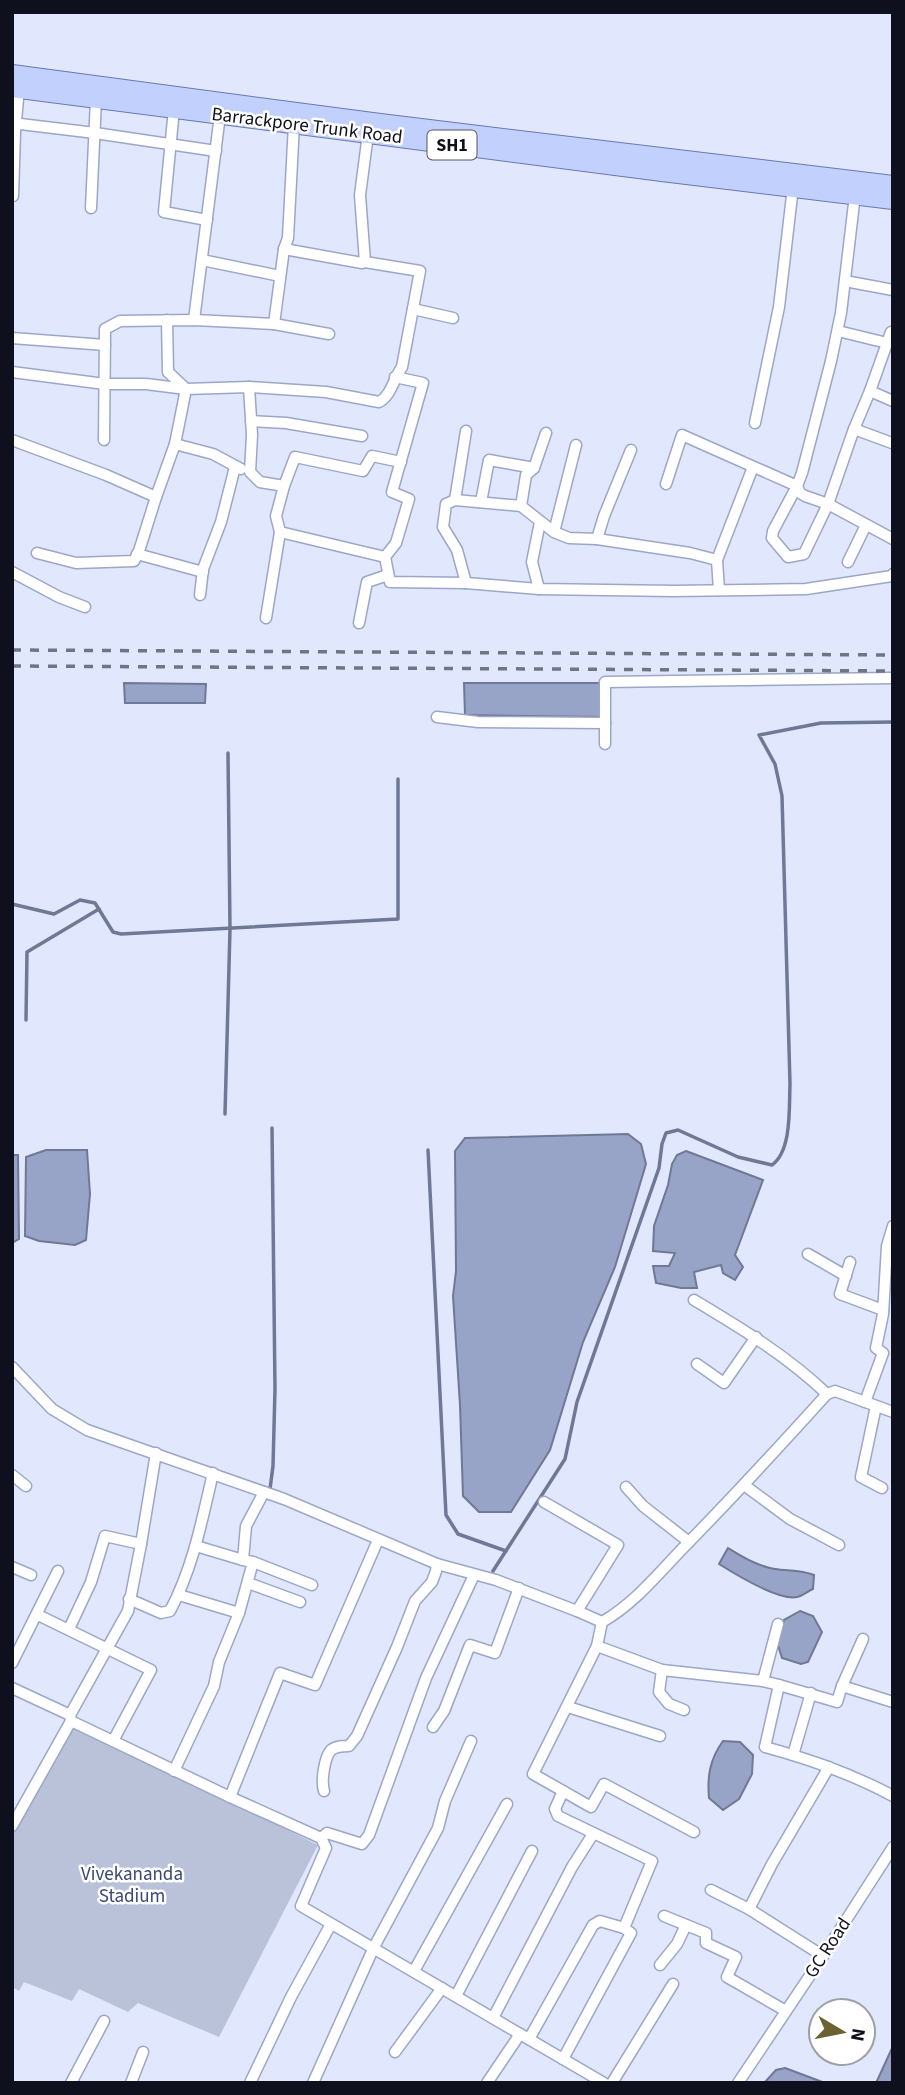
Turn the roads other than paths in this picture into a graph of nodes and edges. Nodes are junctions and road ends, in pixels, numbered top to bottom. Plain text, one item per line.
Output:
1 (14, 83) edge
2 (96, 99) junction
3 (174, 109) junction
4 (220, 115) junction
5 (14, 123) edge
6 (294, 124) junction
7 (95, 133) junction
8 (368, 134) junction
9 (171, 145) junction
10 (216, 151) junction
11 (893, 186) edge
12 (793, 187) junction
13 (855, 195) junction
14 (12, 196) edge
15 (893, 200) edge
16 (91, 208) dead end
17 (207, 220) junction
18 (284, 249) junction
19 (202, 260) junction
20 (365, 262) junction
21 (280, 275) junction
22 (845, 281) junction
23 (893, 290) edge
24 (413, 309) junction
25 (453, 317) dead end
26 (167, 320) junction
27 (194, 320) junction
28 (274, 324) junction
29 (838, 331) junction
30 (329, 334) dead end
31 (12, 338) edge
32 (890, 338) edge
33 (105, 345) junction
34 (12, 372) edge
35 (395, 377) junction
36 (105, 384) junction
37 (249, 387) junction
38 (186, 388) junction
39 (870, 391) junction
40 (893, 401) edge
41 (251, 421) junction
42 (755, 423) dead end
43 (854, 429) junction
44 (466, 431) dead end
45 (546, 433) dead end
46 (362, 436) dead end
47 (12, 440) edge
48 (104, 440) dead end
49 (892, 443) edge
50 (175, 444) junction
51 (576, 445) dead end
52 (631, 450) dead end
53 (401, 462) junction
54 (235, 467) junction
55 (753, 467) junction
56 (534, 468) junction
57 (250, 472) junction
58 (666, 484) dead end
59 (284, 486) junction
60 (797, 486) junction
61 (156, 496) junction
62 (455, 499) junction
63 (481, 502) junction
64 (828, 504) junction
65 (521, 506) junction
66 (540, 522) junction
67 (866, 525) junction
68 (280, 532) junction
69 (554, 532) junction
70 (597, 539) junction
71 (893, 539) edge
72 (37, 553) dead end
73 (137, 554) junction
74 (385, 557) junction
75 (717, 561) junction
76 (848, 562) dead end
77 (12, 572) edge
78 (203, 572) junction
79 (893, 574) edge
80 (388, 575) junction
81 (466, 583) junction
82 (539, 589) junction
83 (719, 590) junction
84 (200, 595) dead end
85 (85, 607) dead end
86 (266, 618) dead end
87 (359, 623) dead end
88 (893, 678) edge
89 (438, 717) dead end
90 (605, 723) junction
91 (605, 744) dead end
92 (893, 1226) edge
93 (808, 1254) dead end
94 (850, 1262) dead end
95 (846, 1276) junction
96 (694, 1300) dead end
97 (886, 1316) edge
98 (756, 1337) junction
99 (697, 1364) dead end
100 (14, 1374) edge
101 (827, 1394) junction
102 (870, 1404) junction
103 (893, 1412) edge
104 (156, 1452) junction
105 (213, 1473) junction
106 (12, 1475) edge
107 (744, 1485) junction
108 (26, 1486) dead end
109 (626, 1487) dead end
110 (882, 1488) dead end
111 (264, 1492) junction
112 (544, 1502) dead end
113 (378, 1540) junction
114 (689, 1542) junction
115 (141, 1544) junction
116 (839, 1545) dead end
117 (196, 1546) junction
118 (248, 1561) junction
119 (437, 1564) junction
120 (12, 1567) edge
121 (58, 1571) dead end
122 (474, 1574) junction
123 (31, 1575) dead end
124 (248, 1583) junction
125 (312, 1585) dead end
126 (519, 1588) junction
127 (179, 1595) junction
128 (129, 1599) junction
129 (300, 1602) dead end
130 (577, 1611) junction
131 (239, 1613) junction
132 (38, 1615) junction
133 (602, 1622) junction
134 (778, 1624) dead end
135 (69, 1629) junction
136 (863, 1639) dead end
137 (597, 1646) junction
138 (108, 1647) junction
139 (12, 1663) edge
140 (662, 1670) junction
141 (763, 1681) junction
142 (779, 1685) junction
143 (842, 1686) junction
144 (12, 1688) edge
145 (811, 1693) junction
146 (893, 1702) edge
147 (568, 1707) junction
148 (684, 1710) dead end
149 (70, 1718) junction
150 (433, 1727) dead end
151 (660, 1736) dead end
152 (113, 1741) junction
153 (471, 1741) dead end
154 (793, 1755) junction
155 (829, 1767) junction
156 (174, 1770) junction
157 (324, 1791) dead end
158 (564, 1791) junction
159 (893, 1796) edge
160 (230, 1797) junction
161 (507, 1804) dead end
162 (12, 1826) edge
163 (694, 1832) dead end
164 (593, 1834) junction
165 (321, 1838) junction
166 (893, 1847) edge
167 (532, 1851) dead end
168 (888, 1863) edge
169 (711, 1890) dead end
170 (748, 1909) junction
171 (664, 1916) dead end
172 (331, 1924) junction
173 (686, 1925) junction
174 (624, 1928) junction
175 (374, 1947) junction
176 (823, 1956) junction
177 (660, 1965) dead end
178 (414, 1971) junction
179 (673, 1984) dead end
180 (442, 1988) junction
181 (456, 1996) junction
182 (786, 2011) junction
183 (493, 2018) junction
184 (104, 2021) dead end
185 (525, 2037) junction
186 (143, 2052) dead end
187 (395, 2052) dead end
188 (563, 2059) junction
189 (71, 2083) edge
190 (131, 2083) edge
191 (250, 2083) edge
192 (313, 2083) edge
193 (487, 2083) edge
194 (604, 2083) edge
195 (612, 2083) edge
196 (738, 2083) edge

1 - 2 main road, Barrackpore Trunk Road / SH1
1 - 5 street
1 - 11 main road, Barrackpore Trunk Road / SH1
2 - 3 main road, Barrackpore Trunk Road / SH1
2 - 7 street
3 - 4 main road, Barrackpore Trunk Road / SH1
3 - 9 street
4 - 6 main road, Barrackpore Trunk Road / SH1
4 - 10 street
5 - 7 street
5 - 14 street
6 - 8 main road, Barrackpore Trunk Road / SH1
6 - 18 street
7 - 9 street
7 - 16 street
8 - 12 main road, Barrackpore Trunk Road / SH1
8 - 20 street
9 - 10 street
9 - 17 street
10 - 17 street
12 - 13 main road, Barrackpore Trunk Road / SH1
12 - 42 street
13 - 15 main road, Barrackpore Trunk Road / SH1
13 - 22 street
17 - 19 street
18 - 20 street
18 - 21 street
19 - 21 street
19 - 27 street
20 - 24 street
21 - 28 street
22 - 23 street
22 - 29 street
24 - 25 street
24 - 35 street
26 - 27 street
26 - 33 street
26 - 38 street
27 - 28 street
28 - 30 street
29 - 32 street
29 - 60 street
31 - 33 street
32 - 39 street
33 - 36 street
34 - 36 street
35 - 37 street
35 - 53 street
36 - 38 street
36 - 48 street
37 - 38 street
37 - 41 street
38 - 50 street
39 - 40 street
39 - 43 street
41 - 46 street
41 - 57 street
43 - 49 street
43 - 64 street
44 - 62 street
45 - 56 street
47 - 61 street
50 - 54 street
50 - 61 street
51 - 69 street
52 - 70 street
53 - 59 street
53 - 74 street
54 - 57 street
54 - 78 street
55 - 58 street
55 - 60 street
55 - 75 street
56 - 63 street
56 - 65 street
57 - 59 street
59 - 68 street
60 - 64 street
60 - 64 street
61 - 73 street
62 - 63 street
62 - 81 street
63 - 65 street
64 - 67 street
65 - 66 street
66 - 69 street
66 - 82 street
67 - 71 street
67 - 76 street
68 - 74 street
68 - 86 street
69 - 70 street
70 - 75 street
72 - 73 street
73 - 78 street
74 - 80 street
75 - 83 street
77 - 85 street
78 - 84 street
79 - 83 street
80 - 81 street
80 - 87 street
81 - 82 street
82 - 83 street
88 - 90 street
89 - 90 street
90 - 91 street
92 - 97 street
93 - 95 street
94 - 95 street
95 - 97 street
96 - 98 street
97 - 102 street
98 - 99 street
98 - 101 street
100 - 104 street
101 - 102 street
101 - 107 street
102 - 103 street
102 - 110 street
104 - 105 street
104 - 115 street
105 - 111 street
105 - 117 street
106 - 108 street
107 - 114 street
107 - 116 street
109 - 114 street
111 - 113 street
111 - 118 street
112 - 130 street
113 - 119 street
113 - 160 street
114 - 133 street
115 - 128 street
115 - 135 street
117 - 118 street
117 - 127 street
118 - 124 street
118 - 125 street
119 - 122 street
119 - 157 street
120 - 123 street
121 - 132 street
122 - 126 street
122 - 165 street
124 - 129 street
124 - 131 street
126 - 130 street
126 - 150 street
127 - 128 street
127 - 131 street
128 - 138 street
130 - 133 street
131 - 156 street
132 - 135 street
132 - 139 street
133 - 137 street
134 - 141 street
135 - 138 street
136 - 143 street
137 - 140 street
137 - 147 street
138 - 149 street
138 - 152 street
140 - 141 street
140 - 148 street
141 - 142 street
142 - 145 street
142 - 154 street
143 - 145 street
143 - 146 street
144 - 149 street
145 - 154 street
147 - 151 street
147 - 158 street
149 - 152 street
149 - 162 street
152 - 156 street
153 - 175 street
154 - 155 street
155 - 159 street
155 - 170 street
156 - 160 street
158 - 163 street
158 - 164 street
160 - 165 street
161 - 178 street
164 - 174 street
164 - 183 street
165 - 172 street
166 - 168 street, GC Road
167 - 181 street
168 - 176 street, GC Road
169 - 170 street
170 - 176 street
171 - 173 street
172 - 175 street
172 - 191 street
173 - 177 street
173 - 182 street
174 - 185 street
174 - 188 street
175 - 178 street
175 - 192 street
176 - 182 street, GC Road
178 - 180 street
179 - 195 street
180 - 181 street
180 - 187 street
181 - 183 street
182 - 196 street, GC Road
183 - 185 street
184 - 189 street
185 - 188 street
185 - 193 street
186 - 190 street
188 - 194 street

